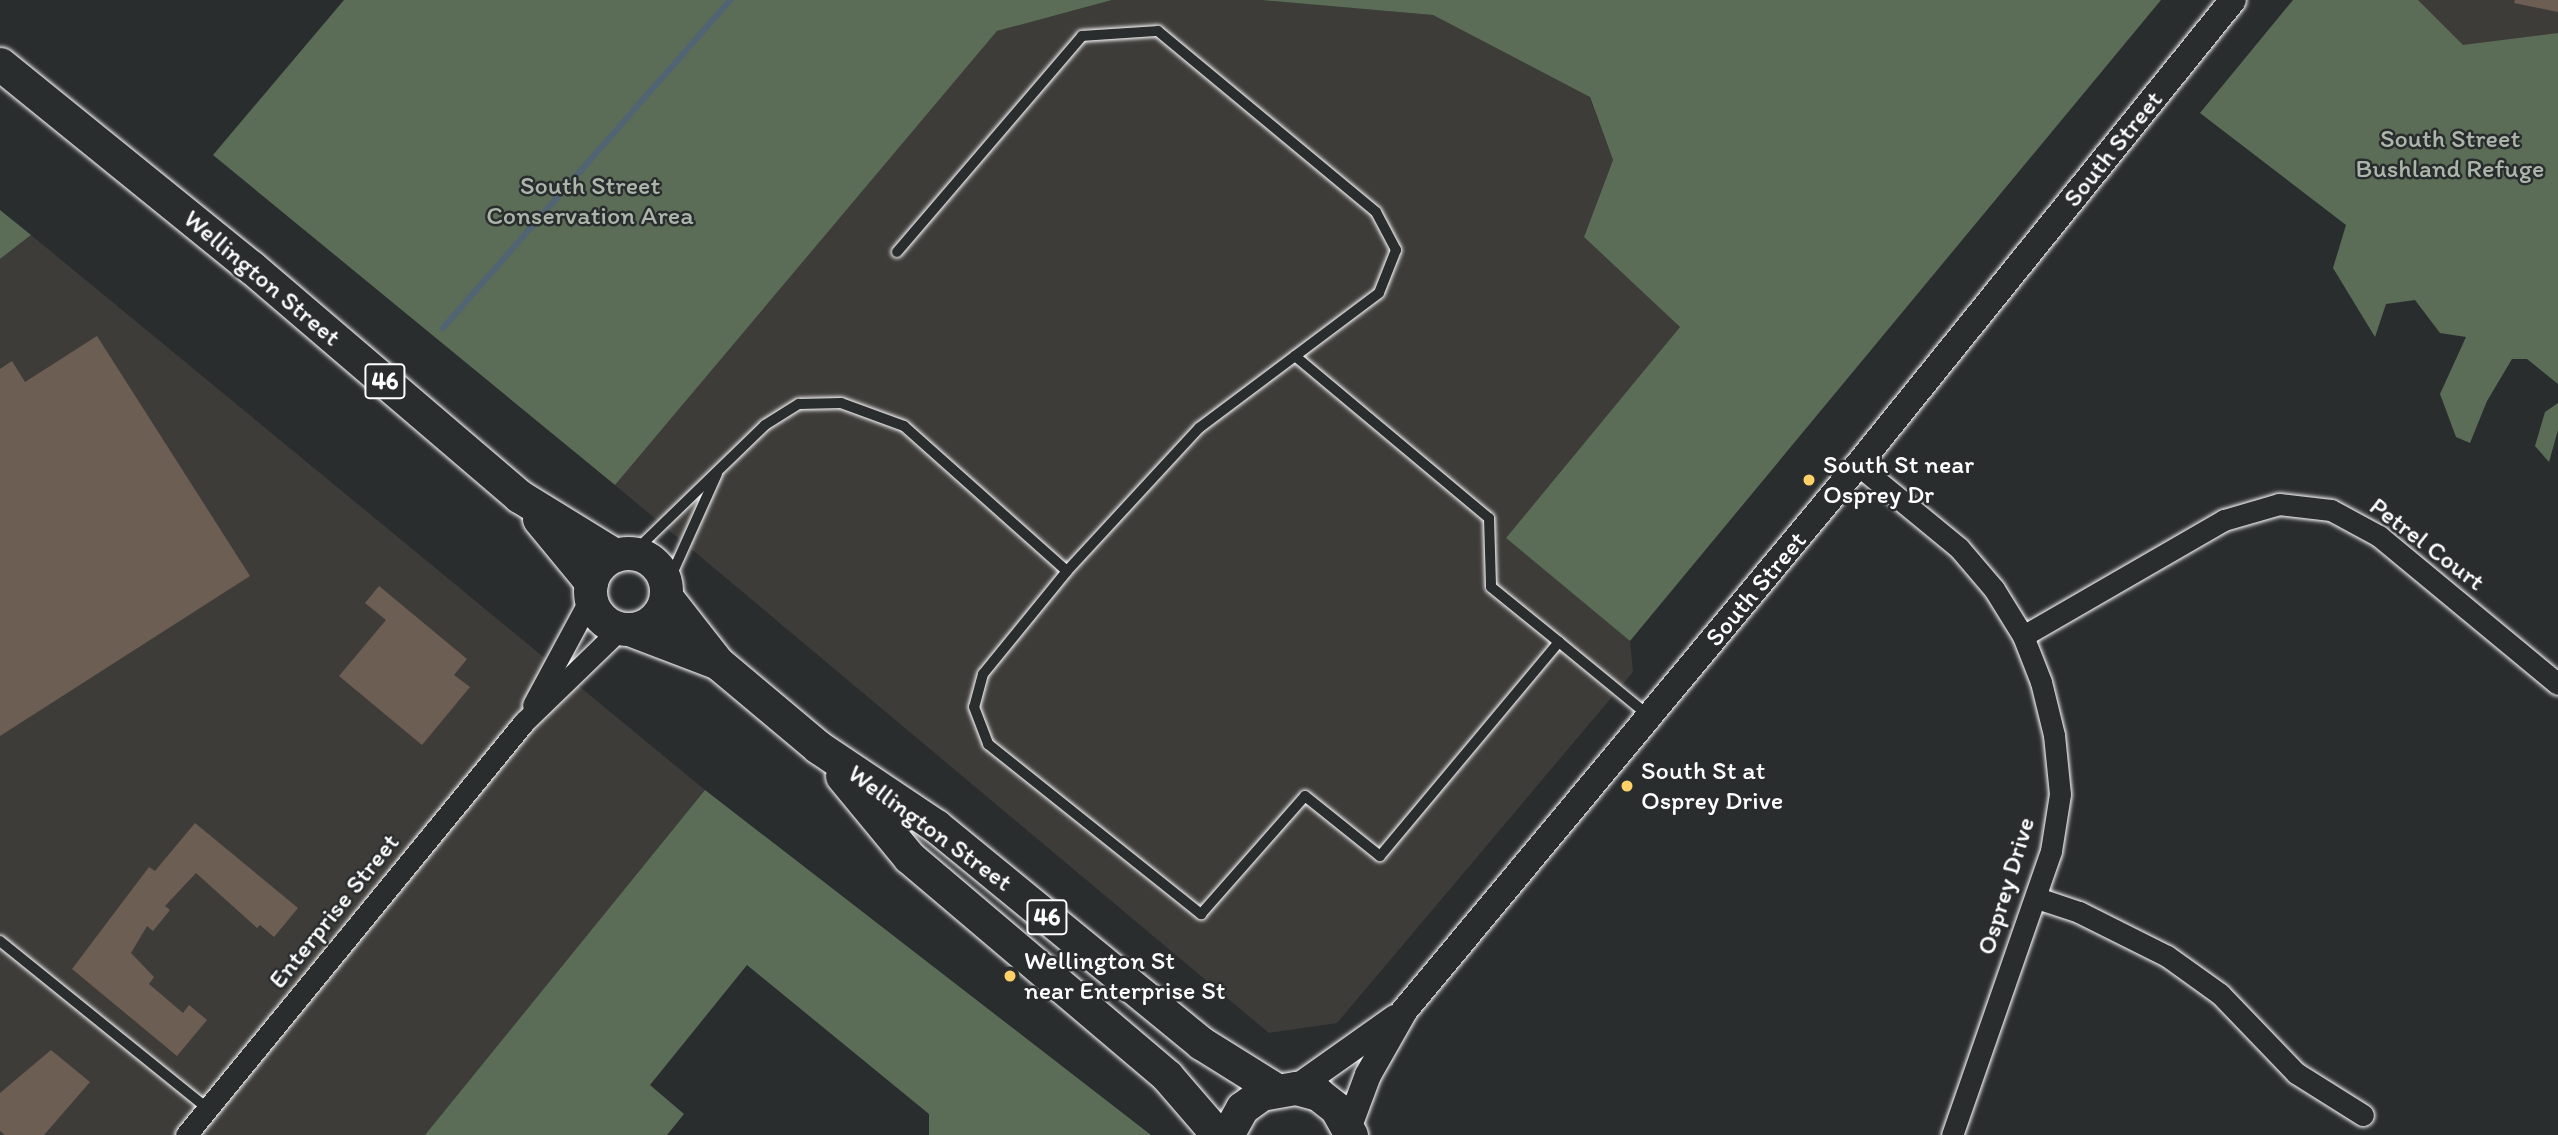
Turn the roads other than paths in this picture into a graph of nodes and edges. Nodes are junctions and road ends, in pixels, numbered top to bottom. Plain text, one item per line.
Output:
1 (2233, 0) edge
2 (0, 64) edge
3 (897, 252) dead end
4 (1295, 355) junction
5 (1858, 465) junction
6 (720, 468) junction
7 (519, 496) junction
8 (624, 554) junction
9 (1067, 571) junction
10 (591, 590) junction
11 (667, 591) junction
12 (626, 629) junction
13 (2022, 636) junction
14 (1559, 642) junction
15 (718, 663) junction
16 (2558, 684) edge
17 (1650, 716) junction
18 (524, 722) junction
19 (818, 747) junction
20 (2036, 898) junction
21 (0, 941) edge
22 (1405, 1010) junction
23 (1285, 1089) junction
24 (208, 1109) junction
25 (2363, 1115) dead end
26 (1350, 1131) edge
27 (186, 1135) edge
28 (1218, 1135) edge
29 (1227, 1135) edge
30 (1952, 1135) edge

1 - 5 street, South Street
2 - 7 main road, Wellington Street / 46
3 - 4 lane
4 - 9 lane
4 - 14 lane
5 - 13 street, Osprey Drive
5 - 17 street, South Street
6 - 8 lane
6 - 9 lane
6 - 11 lane
7 - 8 main road, Wellington Street / 46
7 - 10 main road, Wellington Street / 46
8 - 10 main road
8 - 11 main road, 46
9 - 14 lane
10 - 12 main road, 46
10 - 18 street, Enterprise Street
11 - 12 main road
11 - 15 main road, Wellington Street / 46
12 - 15 main road, Wellington Street / 46
12 - 18 street, Enterprise Street
13 - 16 street, Petrel Court
13 - 20 street, Osprey Drive
14 - 17 lane
15 - 19 main road, Wellington Street / 46
17 - 22 street, South Street
18 - 24 street, Enterprise Street
19 - 23 main road, Wellington Street / 46
19 - 28 main road, Wellington Street / 46
20 - 25 street
20 - 30 street, Osprey Drive
21 - 24 lane
22 - 23 street, South Street
22 - 26 street, South Street
23 - 26 main road, Wellington Street / 46
23 - 29 main road
24 - 27 street, Enterprise Street

